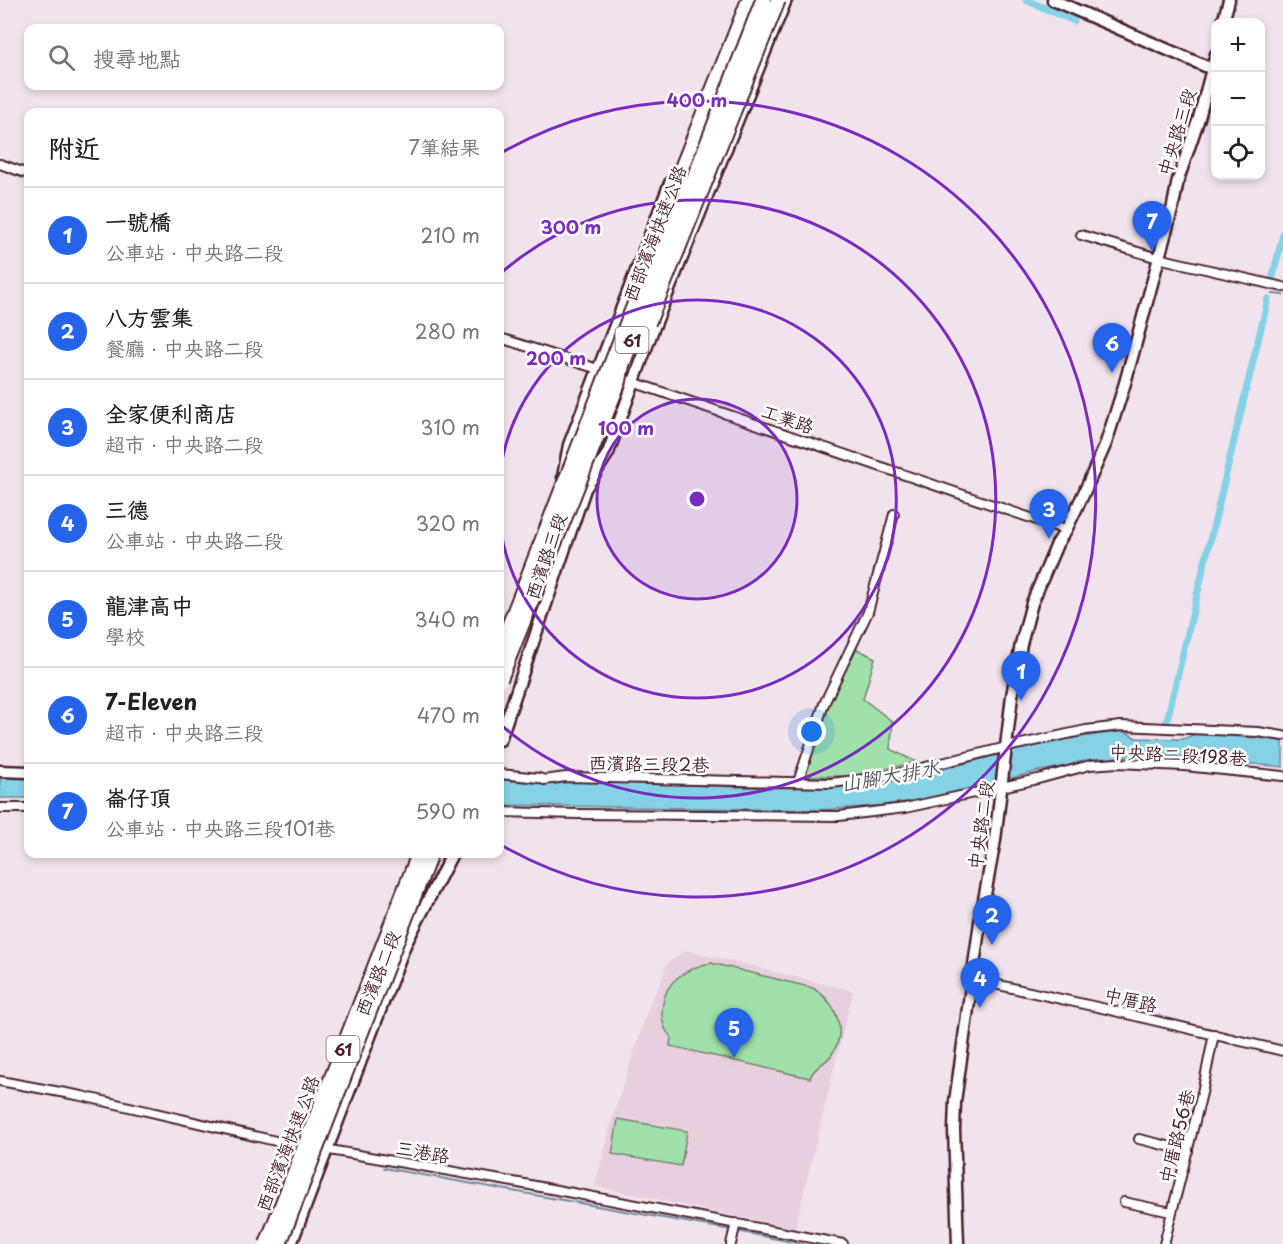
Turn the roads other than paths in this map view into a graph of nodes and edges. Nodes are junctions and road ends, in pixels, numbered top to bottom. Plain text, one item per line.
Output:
1 (742, 0) edge
2 (748, 0) edge
3 (754, 0) edge
4 (763, 0) edge
5 (778, 0) edge
6 (786, 0) edge
7 (1053, 0) edge
8 (1229, 0) edge
9 (1223, 18) edge
10 (1211, 69) edge
11 (1211, 72) edge
12 (1, 165) edge
13 (24, 173) edge
14 (0, 174) edge
15 (1081, 235) dead end
16 (1158, 258) junction
17 (1283, 287) edge
18 (628, 321) junction
19 (504, 339) edge
20 (599, 369) junction
21 (616, 378) junction
22 (633, 381) junction
23 (601, 412) junction
24 (561, 485) junction
25 (587, 486) junction
26 (1083, 495) joint
27 (894, 514) dead end
28 (1066, 530) junction
29 (504, 630) edge
30 (504, 639) edge
31 (504, 670) edge
32 (504, 728) edge
33 (1283, 736) edge
34 (1007, 747) junction
35 (0, 771) edge
36 (24, 772) edge
37 (504, 775) edge
38 (1283, 776) edge
39 (798, 782) junction
40 (1002, 785) junction
41 (0, 808) edge
42 (24, 808) edge
43 (504, 812) edge
44 (412, 858) edge
45 (418, 858) edge
46 (428, 858) edge
47 (450, 858) edge
48 (972, 979) junction
49 (1214, 1034) junction
50 (1283, 1051) edge
51 (0, 1081) edge
52 (1139, 1139) dead end
53 (301, 1148) junction
54 (327, 1149) junction
55 (1188, 1151) junction
56 (1124, 1202) dead end
57 (1171, 1212) junction
58 (736, 1223) junction
59 (261, 1244) edge
60 (267, 1244) edge
61 (279, 1244) edge
62 (291, 1244) edge
63 (731, 1244) edge
64 (843, 1244) edge
65 (958, 1244) edge
66 (1164, 1244) edge

1 - 20 street, 西濱路三段
2 - 18 highway, bridge
3 - 18 highway, 西部濱海快速公路 / 61, bridge
4 - 21 highway, 西部濱海快速公路 / 61, bridge
5 - 21 highway, bridge
6 - 22 street, 西濱路三段
7 - 10 street
8 - 9 street
11 - 16 street, 中央路三段
12 - 13 street
12 - 14 street
15 - 16 street
16 - 17 street
16 - 26 street, 中央路三段
18 - 30 highway, 西部濱海快速公路 / 61, bridge
19 - 20 street, 工業路
20 - 21 street, 工業路
20 - 24 street, 西濱路三段
21 - 22 street, 工業路
21 - 23 street, 西濱路三段
21 - 31 highway, 西部濱海快速公路 / 61, bridge
22 - 25 street, 西濱路三段
22 - 28 street, 工業路
23 - 24 street, 西濱路三段
23 - 25 street, 西濱路三段
24 - 29 street, 西濱路三段
25 - 32 street, 西濱路三段
26 - 28 street, 中央路二段
27 - 39 street
28 - 34 street, 中央路二段
33 - 34 street, 西濱路三段2巷
34 - 39 street, 西濱路三段2巷
34 - 40 street, 中央路二段
35 - 36 street
37 - 39 street, 西濱路三段2巷
38 - 40 street, 中央路二段198巷
40 - 43 street, 中央路二段198巷
40 - 48 street, 中央路二段
41 - 42 street
44 - 53 street, 西濱路二段
45 - 60 highway, 西部濱海快速公路 / 61, bridge
46 - 61 highway, 西部濱海快速公路 / 61, bridge
47 - 54 street, 西濱路二段
48 - 49 street, 中厝路
48 - 65 street, 中央路二段
49 - 50 street, 中厝路
49 - 55 street, 中厝路56巷
51 - 53 street, 三港路
52 - 55 street
53 - 54 street, 三港路
53 - 59 street, 西濱路二段
54 - 58 street, 三港路
54 - 62 street, 西濱路二段
55 - 57 street, 中厝路56巷
56 - 57 street
57 - 66 street, 中厝路56巷
58 - 63 street
58 - 64 street, 三港路

